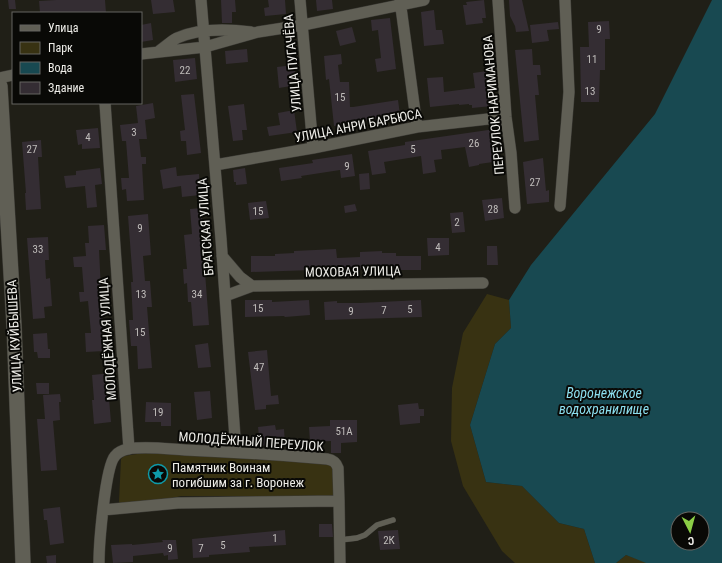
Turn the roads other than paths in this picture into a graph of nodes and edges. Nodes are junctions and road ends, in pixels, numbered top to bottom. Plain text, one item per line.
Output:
1 (201, 0) edge
2 (300, 0) edge
3 (424, 0) edge
4 (498, 0) edge
5 (565, 0) edge
6 (400, 3) edge
7 (303, 25) junction
8 (204, 31) junction
9 (258, 32) junction
10 (205, 47) junction
11 (158, 52) junction
12 (142, 54) edge
13 (12, 75) edge
14 (0, 78) edge
15 (0, 86) edge
16 (105, 104) edge
17 (506, 116) junction
18 (417, 127) junction
19 (313, 148) junction
20 (215, 165) junction
21 (560, 206) dead end
22 (515, 208) dead end
23 (222, 256) junction
24 (483, 283) dead end
25 (252, 286) junction
26 (225, 296) junction
27 (129, 449) junction
28 (236, 452) junction
29 (339, 501) junction
30 (103, 510) junction
31 (392, 520) dead end
32 (340, 540) junction
33 (23, 563) edge
34 (99, 563) edge
35 (340, 563) edge

1 - 8 street, БРАТСКАЯ УЛИЦА
2 - 7 street, УЛИЦА ПУГАЧЁВА
3 - 6 street
4 - 17 street, ПЕРЕУЛОК НАРИМАНОВА
5 - 21 street
6 - 7 street
6 - 18 street
7 - 9 street
7 - 19 street, УЛИЦА ПУГАЧЁВА
8 - 9 street
8 - 10 street, БРАТСКАЯ УЛИЦА
8 - 11 street
9 - 10 street
10 - 11 street
10 - 20 street, БРАТСКАЯ УЛИЦА
11 - 12 street
13 - 14 street
15 - 33 main road, УЛИЦА КУЙБЫШЕВА
16 - 27 street, МОЛОДЁЖНАЯ УЛИЦА
17 - 18 street, УЛИЦА АНРИ БАРБЮСА
17 - 22 street, ПЕРЕУЛОК НАРИМАНОВА
18 - 19 street, УЛИЦА АНРИ БАРБЮСА
19 - 20 street, УЛИЦА АНРИ БАРБЮСА
20 - 23 street, БРАТСКАЯ УЛИЦА
23 - 25 street
23 - 26 street, БРАТСКАЯ УЛИЦА
24 - 25 street, МОХОВАЯ УЛИЦА
25 - 26 street, МОХОВАЯ УЛИЦА
26 - 28 street, БРАТСКАЯ УЛИЦА
27 - 28 street, МОЛОДЁЖНЫЙ ПЕРЕУЛОК
27 - 30 street
28 - 29 street, МОЛОДЁЖНЫЙ ПЕРЕУЛОК
29 - 30 street
29 - 32 street
30 - 34 street
31 - 32 lane
32 - 35 street

